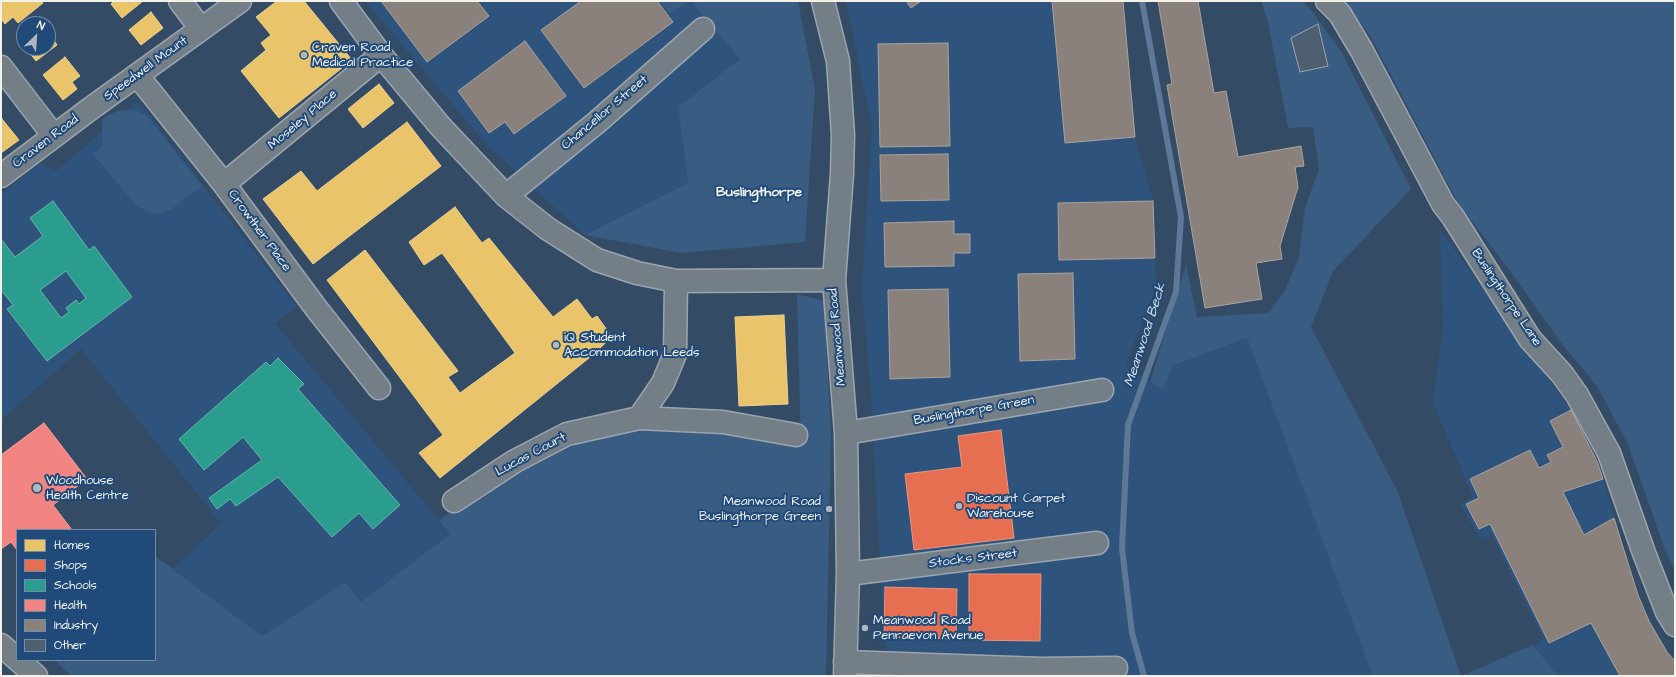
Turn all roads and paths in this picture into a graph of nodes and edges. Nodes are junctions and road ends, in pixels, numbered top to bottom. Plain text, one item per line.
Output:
1 (180, 1) edge
2 (240, 1) edge
3 (341, 1) edge
4 (823, 1) edge
5 (1328, 1) edge
6 (201, 29) junction
7 (703, 29) dead end
8 (381, 55) junction
9 (1, 67) edge
10 (137, 75) junction
11 (90, 109) joint
12 (54, 136) junction
13 (1, 176) edge
14 (224, 184) junction
15 (506, 196) junction
16 (834, 280) junction
17 (676, 281) junction
18 (379, 388) dead end
19 (1102, 390) dead end
20 (639, 418) junction
21 (846, 433) junction
22 (796, 435) dead end
23 (454, 501) dead end
24 (1097, 543) dead end
25 (848, 574) junction
26 (1675, 625) edge
27 (1, 645) edge
28 (16, 658) edge
29 (19, 661) edge
30 (1116, 668) dead end
31 (845, 669) edge
32 (36, 676) edge

1 - 6 street, Speedwell Mount
2 - 6 street, Speedwell Mount
3 - 8 street
4 - 16 street, Meanwood Road
5 - 26 street, Buslingthorpe Lane
6 - 10 street, Speedwell Mount
7 - 15 street, Chancellor Street
8 - 14 street, Moseley Place
8 - 15 street
9 - 12 street
10 - 11 street, Speedwell Mount
10 - 14 street, Crowther Place
11 - 12 street, Craven Road
12 - 13 street, Craven Road
14 - 18 street, Crowther Place
15 - 17 street
16 - 17 street
16 - 21 street, Meanwood Road
17 - 20 street
19 - 21 street, Buslingthorpe Green
20 - 22 street, Lucas Court
20 - 23 street, Lucas Court
21 - 25 street, Meanwood Road
24 - 25 street, Stocks Street
25 - 31 street, Meanwood Road
27 - 28 street
29 - 32 street
30 - 31 street

